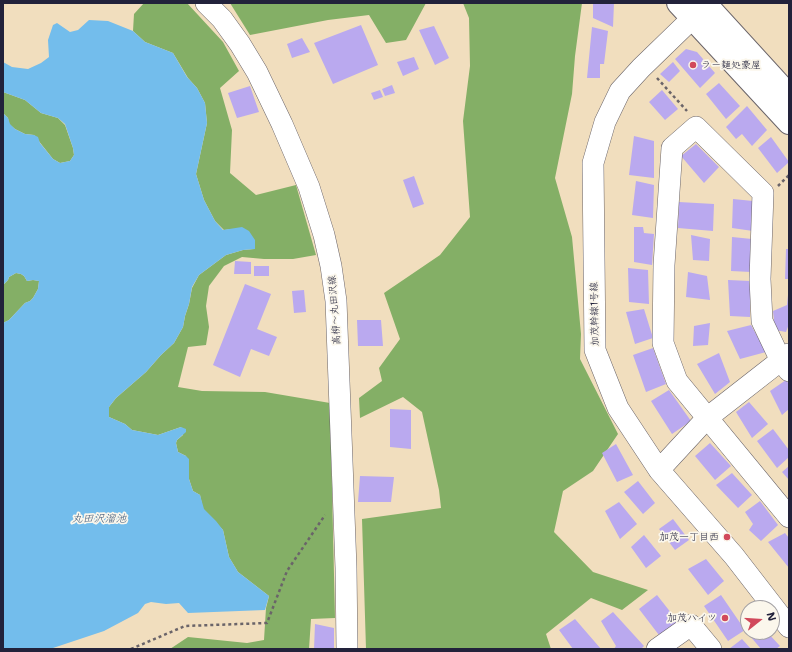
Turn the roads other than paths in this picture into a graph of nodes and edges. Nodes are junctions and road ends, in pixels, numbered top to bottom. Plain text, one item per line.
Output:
1 (206, 3) edge
2 (698, 6) edge
3 (789, 95) edge
4 (789, 123) edge
5 (786, 362) edge
6 (707, 418) junction
7 (658, 470) junction
8 (789, 518) edge
9 (789, 627) edge
10 (347, 649) edge
11 (657, 649) edge
12 (711, 649) edge

1 - 10 street, 高柳～丸田沢線
2 - 3 main road
2 - 4 main road
2 - 7 street, 加茂幹線1号線
5 - 6 street
5 - 6 street
6 - 7 street
6 - 8 street
7 - 9 street, 加茂幹線1号線
11 - 12 street

